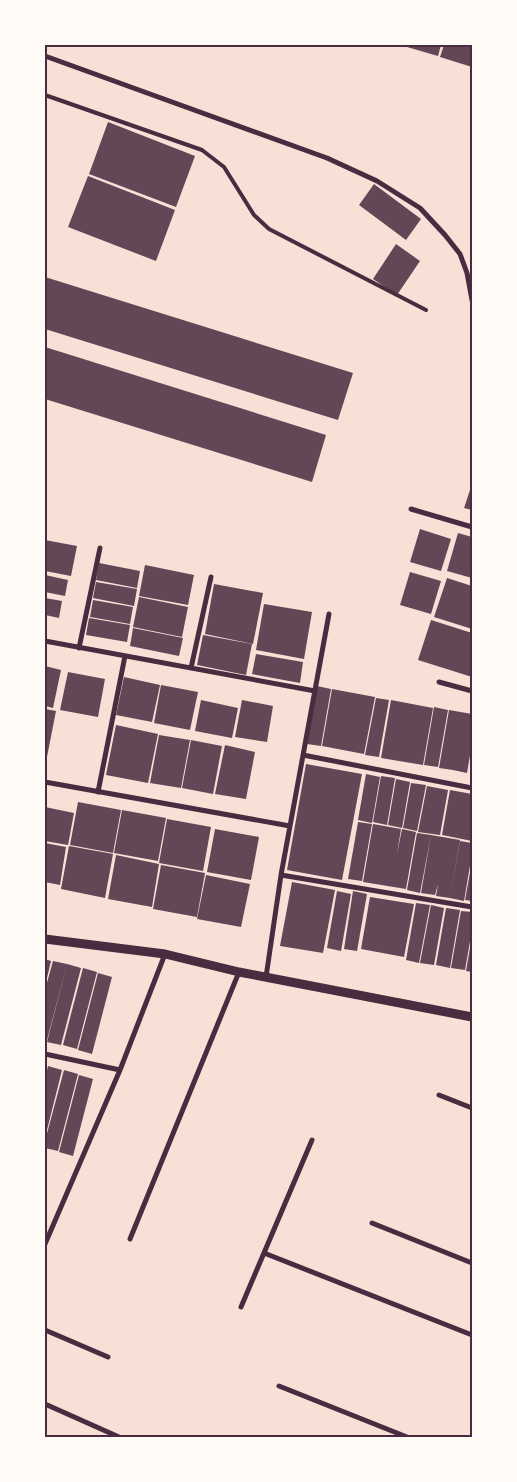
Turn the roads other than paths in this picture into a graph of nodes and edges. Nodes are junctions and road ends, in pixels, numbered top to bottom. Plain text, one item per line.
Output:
1 (45, 56) edge
2 (45, 95) edge
3 (472, 300) edge
4 (426, 310) dead end
5 (412, 509) dead end
6 (472, 527) edge
7 (100, 548) dead end
8 (211, 577) dead end
9 (328, 614) dead end
10 (45, 641) edge
11 (80, 648) junction
12 (125, 656) junction
13 (191, 668) junction
14 (439, 682) dead end
15 (314, 691) junction
16 (472, 691) edge
17 (303, 755) junction
18 (45, 782) edge
19 (472, 788) edge
20 (98, 792) junction
21 (290, 826) junction
22 (281, 875) junction
23 (472, 907) edge
24 (45, 940) edge
25 (165, 954) junction
26 (239, 972) junction
27 (266, 977) junction
28 (472, 1017) edge
29 (45, 1054) edge
30 (120, 1070) junction
31 (439, 1094) dead end
32 (472, 1108) edge
33 (312, 1140) dead end
34 (372, 1224) dead end
35 (130, 1239) dead end
36 (45, 1244) edge
37 (264, 1253) junction
38 (472, 1263) edge
39 (240, 1307) dead end
40 (45, 1330) edge
41 (472, 1335) edge
42 (108, 1357) dead end
43 (279, 1386) dead end
44 (45, 1404) edge
45 (119, 1437) edge
46 (408, 1437) edge

1 - 3 street
2 - 4 lane
5 - 6 street
7 - 11 street
8 - 13 street
9 - 15 street
10 - 11 street
11 - 12 street
12 - 13 street
12 - 20 street
13 - 15 street
14 - 16 street
15 - 17 street
17 - 19 street
17 - 21 street
18 - 20 street
20 - 21 street
21 - 22 street
22 - 23 street
22 - 27 street
24 - 25 street
25 - 26 street
25 - 30 street
26 - 27 street
26 - 35 street
27 - 28 street
29 - 30 street
30 - 36 street
31 - 32 street
33 - 37 street
34 - 38 street
37 - 39 street
37 - 41 street
40 - 42 street
43 - 46 street
44 - 45 street

